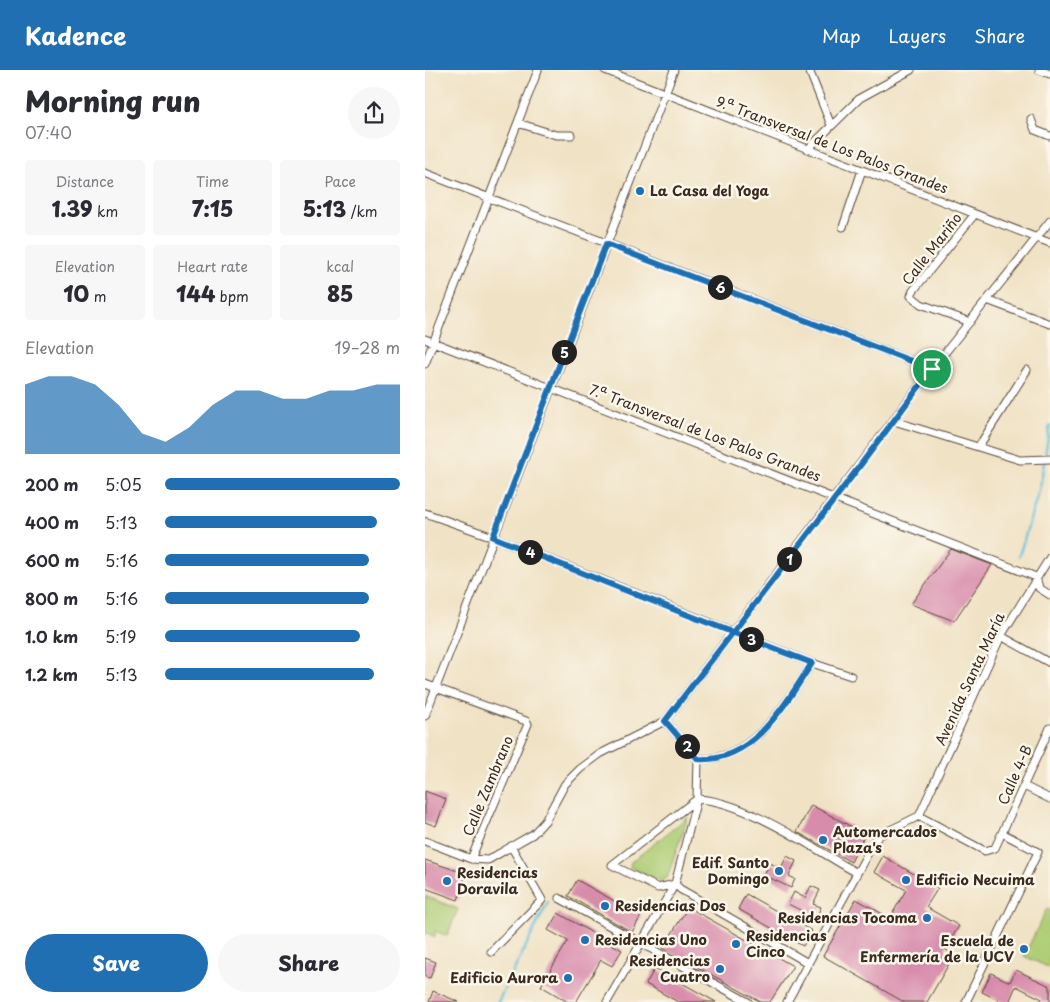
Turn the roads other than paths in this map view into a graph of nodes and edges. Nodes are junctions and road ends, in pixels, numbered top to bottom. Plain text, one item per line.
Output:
1 (538, 70) edge
2 (605, 70) edge
3 (674, 70) edge
4 (809, 70) edge
5 (911, 70) edge
6 (1039, 70) edge
7 (1050, 74) edge
8 (665, 93) junction
9 (1031, 119) dead end
10 (518, 123) junction
11 (831, 125) junction
12 (571, 135) dead end
13 (1050, 136) edge
14 (808, 149) junction
15 (862, 170) junction
16 (425, 173) edge
17 (489, 198) junction
18 (975, 214) junction
19 (1050, 221) edge
20 (843, 227) dead end
21 (1037, 238) junction
22 (1050, 243) edge
23 (606, 244) junction
24 (987, 300) junction
25 (970, 322) junction
26 (1050, 324) edge
27 (425, 339) edge
28 (433, 342) junction
29 (425, 364) edge
30 (932, 369) junction
31 (1027, 370) dead end
32 (551, 387) junction
33 (894, 421) junction
34 (979, 446) junction
35 (1050, 459) edge
36 (836, 498) junction
37 (425, 513) edge
38 (493, 537) junction
39 (1050, 557) edge
40 (1036, 577) junction
41 (1050, 595) edge
42 (733, 632) junction
43 (1001, 636) junction
44 (812, 663) junction
45 (1050, 663) edge
46 (851, 676) dead end
47 (425, 684) edge
48 (436, 688) junction
49 (425, 716) edge
50 (665, 721) junction
51 (1050, 728) edge
52 (698, 759) junction
53 (1024, 786) junction
54 (697, 799) junction
55 (1050, 799) edge
56 (919, 816) junction
57 (1002, 833) junction
58 (425, 842) edge
59 (511, 846) junction
60 (471, 858) junction
61 (857, 873) junction
62 (675, 884) junction
63 (559, 898) dead end
64 (641, 942) junction
65 (491, 952) dead end
66 (809, 963) junction
67 (607, 1002) edge
68 (748, 1002) edge
69 (787, 1002) edge
70 (966, 1002) edge

1 - 10 street
2 - 8 street, 9.ª Transversal de Los Palos Grandes
3 - 8 street
4 - 11 street
5 - 11 street
6 - 7 street
8 - 14 street, 9.ª Transversal de Los Palos Grandes
8 - 23 street
9 - 13 street
10 - 12 street
10 - 17 street
11 - 14 street
14 - 15 street, 9.ª Transversal de Los Palos Grandes
15 - 18 street, 9.ª Transversal de Los Palos Grandes
15 - 20 street
16 - 17 street
17 - 23 street
17 - 28 street
18 - 21 street, 9.ª Transversal de Los Palos Grandes
18 - 25 street, Calle Mariño
19 - 21 street
21 - 22 street, 9.ª Transversal de Los Palos Grandes
21 - 24 street
23 - 30 street
23 - 32 street
24 - 25 street
24 - 26 street
25 - 30 street
27 - 28 street, 7.ª Transversal de Los Palos Grandes
28 - 29 street
28 - 32 street, 7.ª Transversal de Los Palos Grandes
30 - 33 street
31 - 34 street
32 - 36 street, 7.ª Transversal de Los Palos Grandes
32 - 38 street
33 - 34 street
33 - 36 street
34 - 35 street
36 - 40 street, 7.ª Transversal de Los Palos Grandes
36 - 42 street
37 - 38 street
38 - 42 street
38 - 48 street
39 - 40 street, Avenida Santa María
40 - 41 street
40 - 43 street, Avenida Santa María
42 - 44 street
42 - 50 street
43 - 45 street
43 - 56 street, Avenida Santa María
44 - 46 street
44 - 52 street
47 - 48 street
48 - 49 street
48 - 60 street, Calle Zambrano
50 - 52 street
50 - 59 street
51 - 53 street, Calle 4-B
52 - 54 street
53 - 55 street
53 - 57 street, Calle 4-B
54 - 61 street
54 - 62 street
54 - 62 street
56 - 57 street, Calle 4-B
56 - 61 street
57 - 70 street
58 - 60 street
59 - 60 street
59 - 65 street
61 - 66 street
62 - 64 street
62 - 66 street
63 - 64 street
64 - 67 street
64 - 68 street
66 - 69 street

